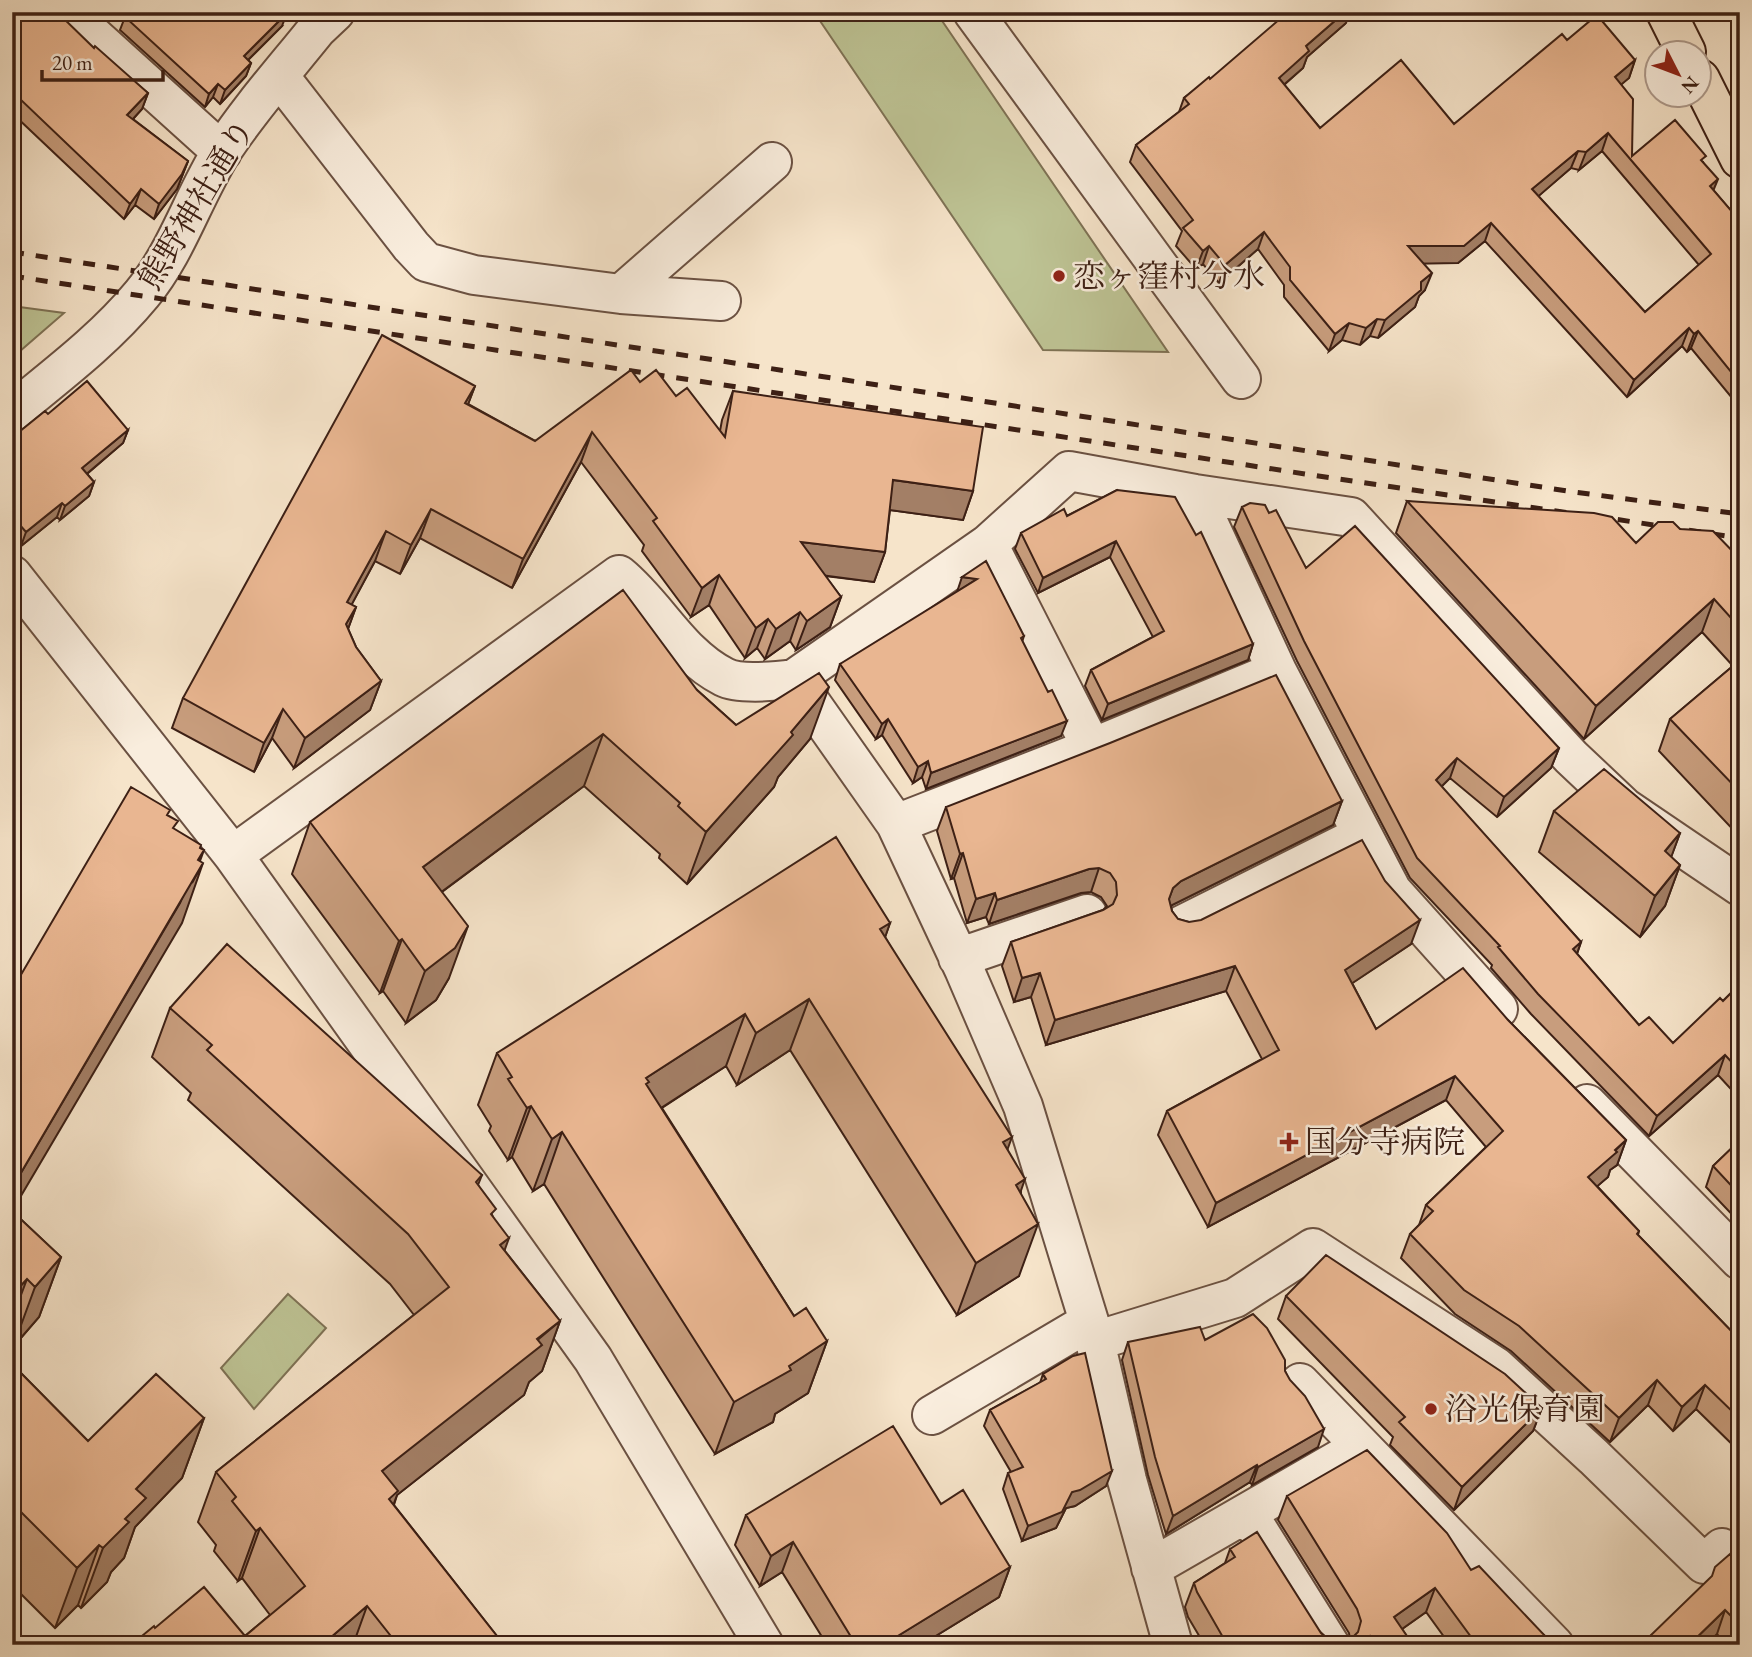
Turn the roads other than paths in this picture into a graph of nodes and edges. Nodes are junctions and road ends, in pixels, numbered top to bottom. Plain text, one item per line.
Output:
1 (67, 12) edge
2 (973, 12) edge
3 (1666, 12) edge
4 (321, 18) edge
5 (1679, 38) edge
6 (279, 76) junction
7 (1714, 108) edge
8 (222, 152) junction
9 (1740, 159) edge
10 (772, 162) dead end
11 (621, 294) junction
12 (721, 301) dead end
13 (1241, 379) dead end
14 (12, 412) edge
15 (1195, 494) junction
16 (988, 544) junction
17 (12, 575) edge
18 (1277, 671) junction
19 (794, 679) junction
20 (1092, 748) junction
21 (896, 824) junction
22 (1362, 835) junction
23 (233, 855) junction
24 (1740, 886) edge
25 (1087, 914) edge
26 (1182, 925) edge
27 (958, 958) junction
28 (1524, 1039) edge
29 (1562, 1077) edge
30 (1740, 1260) edge
31 (1092, 1332) junction
32 (1300, 1383) dead end
33 (932, 1415) dead end
34 (1361, 1447) junction
35 (1248, 1514) junction
36 (1740, 1567) edge
37 (1152, 1568) junction
38 (764, 1645) edge
39 (1172, 1645) edge
40 (1330, 1645) edge
41 (1554, 1645) edge

1 - 8 street
2 - 13 street
3 - 5 main road
4 - 6 street, 熊野神社通り
6 - 8 street, 熊野神社通り
6 - 11 street
7 - 9 main road
8 - 14 street, 熊野神社通り
10 - 11 street
11 - 12 street
15 - 16 street
15 - 18 street
15 - 24 street
16 - 19 street
16 - 20 street
17 - 23 street
18 - 20 street
18 - 22 street
19 - 21 street
19 - 23 street
20 - 21 street
21 - 27 street
22 - 26 street
22 - 28 street
23 - 38 street
25 - 27 street
27 - 31 street
29 - 30 street
31 - 33 street
31 - 36 street
31 - 37 street
32 - 34 street
34 - 35 street
34 - 41 street
35 - 37 street
35 - 40 street
37 - 39 street

